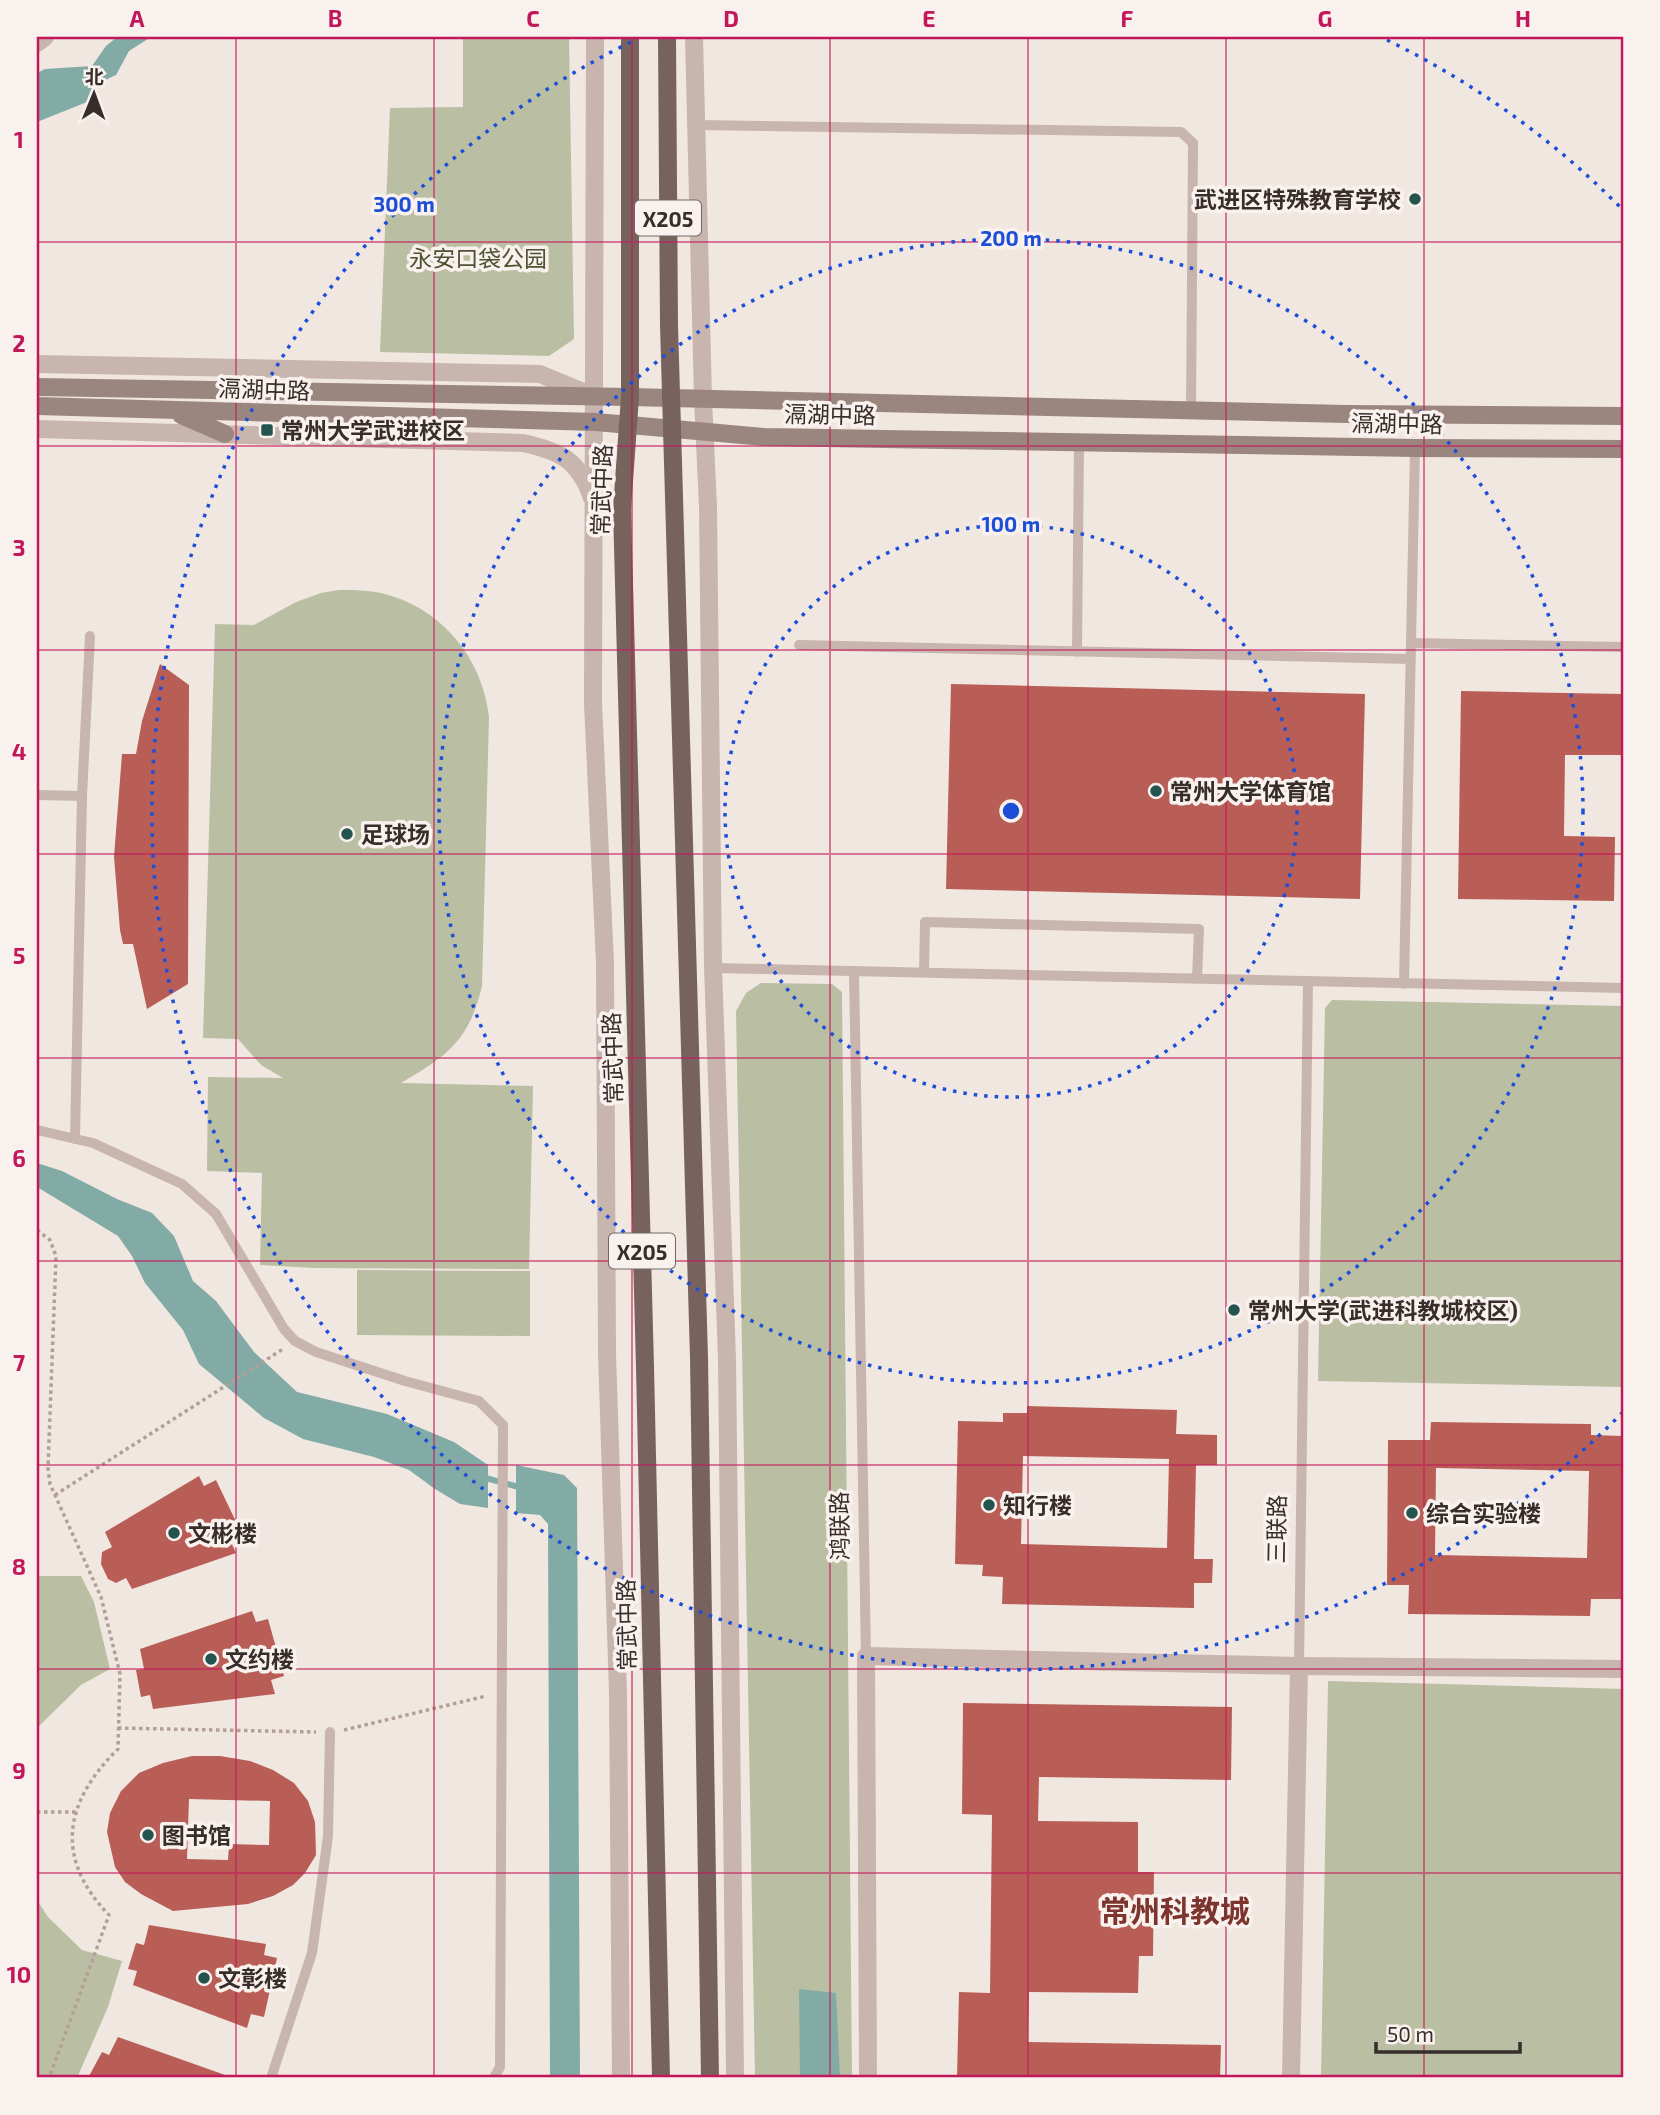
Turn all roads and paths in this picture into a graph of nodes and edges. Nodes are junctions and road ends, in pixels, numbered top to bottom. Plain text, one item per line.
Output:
1 (45, 37) edge
2 (596, 37) edge
3 (630, 37) edge
4 (667, 37) edge
5 (694, 37) edge
6 (37, 44) edge
7 (696, 125) junction
8 (37, 365) edge
9 (37, 387) edge
10 (596, 397) junction
11 (630, 397) junction
12 (671, 398) junction
13 (703, 399) junction
14 (37, 407) edge
15 (171, 411) junction
16 (1191, 411) junction
17 (1623, 416) edge
18 (596, 422) junction
19 (628, 425) junction
20 (672, 428) junction
21 (37, 429) edge
22 (704, 432) junction
23 (225, 434) junction
24 (1079, 443) junction
25 (1415, 448) junction
26 (1623, 449) edge
27 (595, 505) junction
28 (90, 636) dead end
29 (1411, 643) junction
30 (799, 645) dead end
31 (1623, 647) edge
32 (1077, 652) junction
33 (1411, 659) junction
34 (37, 795) edge
35 (82, 796) junction
36 (713, 968) junction
37 (854, 972) junction
38 (924, 972) junction
39 (1197, 979) junction
40 (1308, 981) junction
41 (1405, 984) junction
42 (1623, 988) edge
43 (37, 1130) edge
44 (75, 1139) junction
45 (37, 1230) edge
46 (270, 1357) dead end
47 (55, 1495) junction
48 (866, 1656) junction
49 (1298, 1666) junction
50 (1623, 1669) edge
51 (502, 1692) junction
52 (118, 1728) junction
53 (330, 1732) junction
54 (37, 1812) edge
55 (76, 1812) junction
56 (49, 2078) edge
57 (271, 2078) edge
58 (494, 2078) edge
59 (621, 2078) edge
60 (661, 2078) edge
61 (710, 2078) edge
62 (736, 2078) edge
63 (867, 2078) edge
64 (1291, 2078) edge

1 - 6 street
2 - 10 street
3 - 11 main road, 常武中路 / X205
4 - 12 main road, X205
5 - 7 street
7 - 13 street
7 - 16 lane
8 - 10 street
9 - 10 main road, 滆湖中路
10 - 11 main road, 滆湖中路
10 - 18 street
11 - 12 main road, 滆湖中路
11 - 19 main road, 常武中路 / X205
12 - 13 main road, 滆湖中路
12 - 20 main road, X205
13 - 16 main road, 滆湖中路
13 - 22 street
14 - 15 main road, 滆湖中路
15 - 18 main road, 滆湖中路
15 - 23 main road
16 - 17 main road, 滆湖中路
18 - 19 main road, 滆湖中路
18 - 27 street
19 - 20 main road, 滆湖中路
19 - 60 main road, 常武中路 / X205
20 - 22 main road, 滆湖中路
20 - 61 main road, X205
21 - 23 street
22 - 24 main road, 滆湖中路
22 - 36 street
23 - 27 street
24 - 25 main road, 滆湖中路
24 - 32 lane
25 - 26 main road, 滆湖中路
25 - 29 lane
27 - 59 street
28 - 35 lane
29 - 31 lane
29 - 33 lane
30 - 32 lane
32 - 33 lane
33 - 41 lane
34 - 35 lane
35 - 44 lane
36 - 37 lane
36 - 62 street
37 - 38 lane
37 - 48 lane, 鸿联路
38 - 39 lane
38 - 39 lane
39 - 40 lane
40 - 41 lane
40 - 49 lane, 三联路
41 - 42 lane
43 - 44 lane
44 - 51 lane
45 - 47 path
46 - 47 path
47 - 52 path
48 - 49 street
48 - 63 street, 鸿联路
49 - 50 street
49 - 64 street, 三联路
51 - 53 path
51 - 58 lane
52 - 53 path
52 - 55 path
53 - 57 lane
54 - 55 path
55 - 56 path

